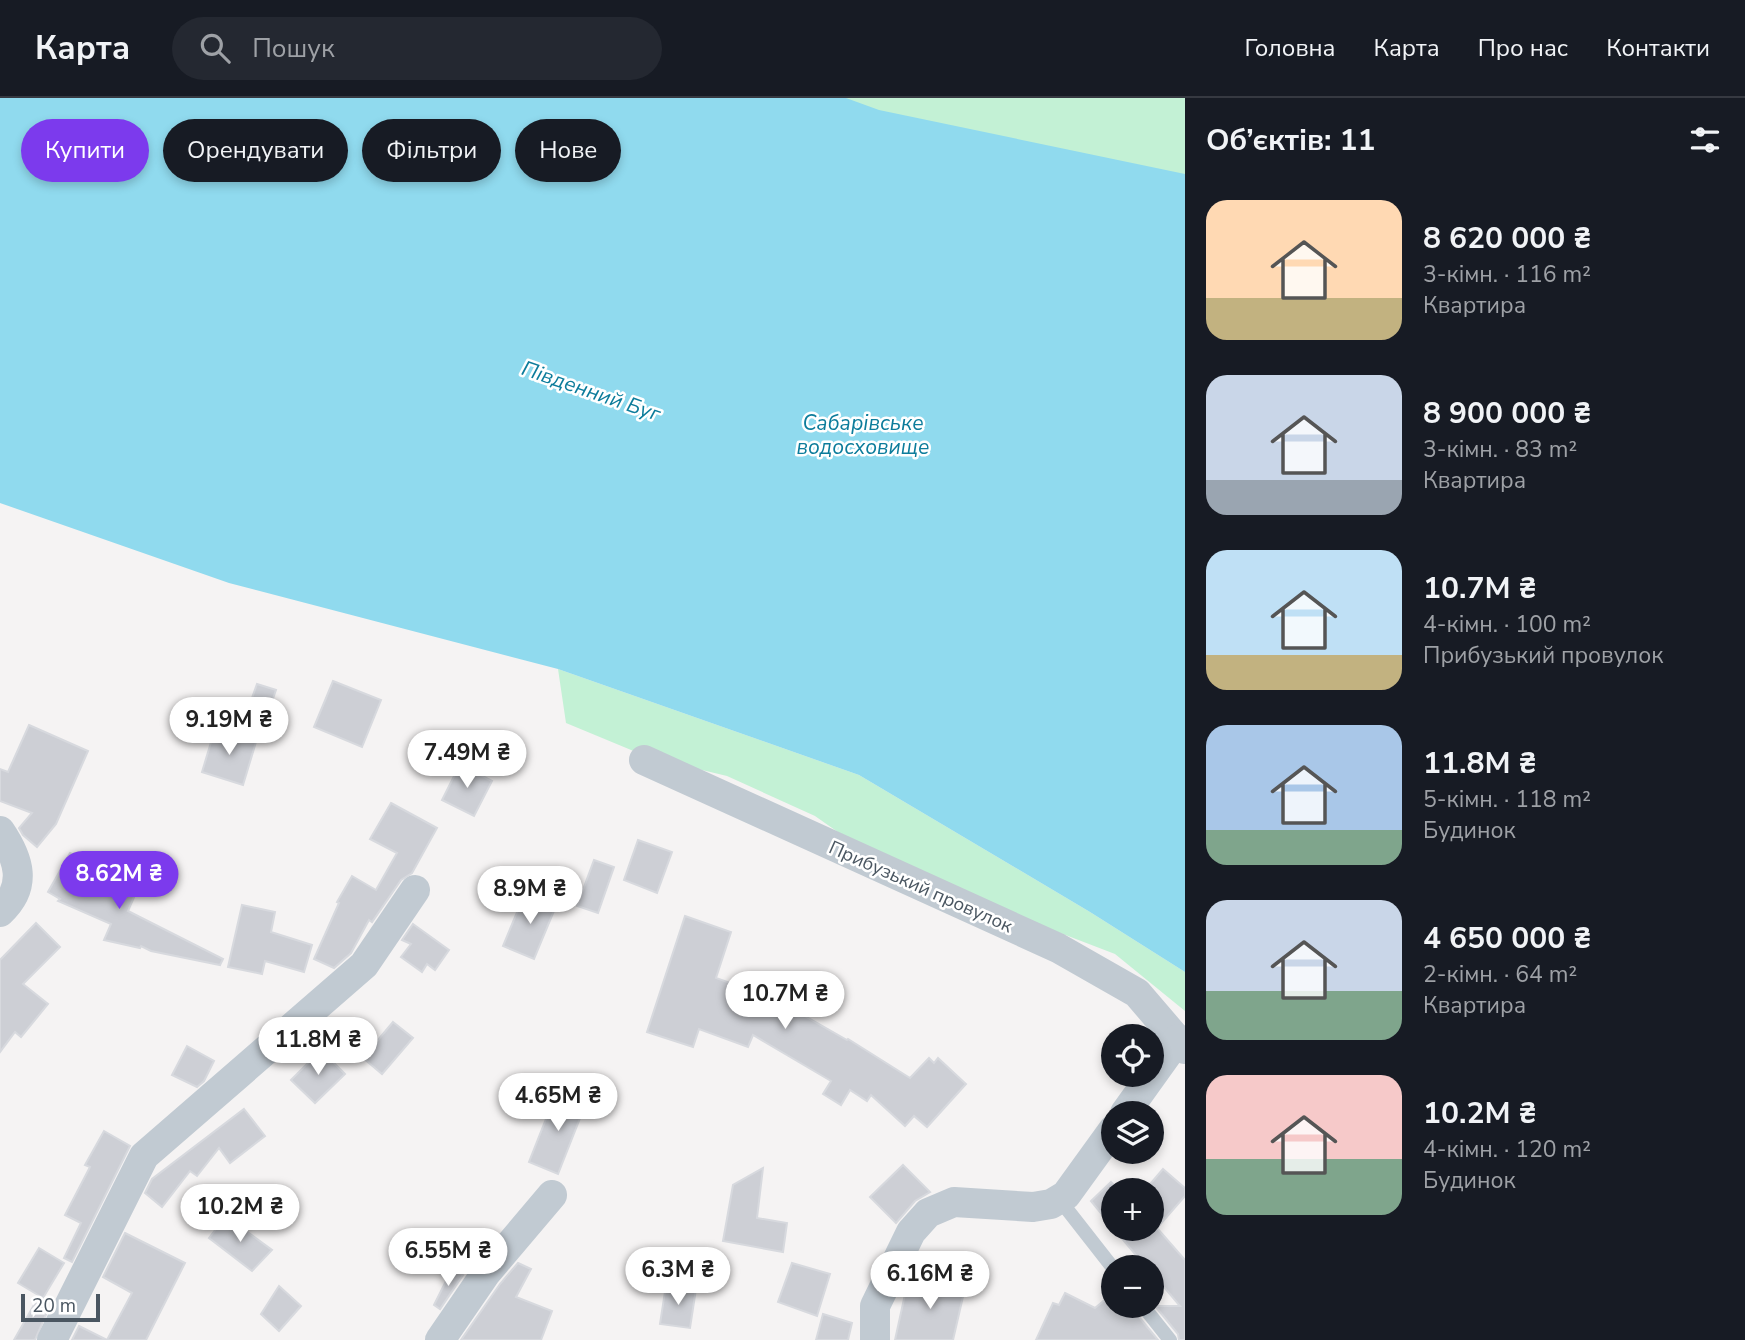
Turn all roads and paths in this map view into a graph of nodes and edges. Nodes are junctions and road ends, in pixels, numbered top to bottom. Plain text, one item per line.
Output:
1 (644, 760) dead end
2 (0, 831) edge
3 (415, 890) dead end
4 (0, 912) edge
5 (1181, 1044) edge
6 (1135, 1101) edge
7 (1101, 1147) edge
8 (552, 1195) dead end
9 (1059, 1199) junction
10 (1103, 1255) edge
11 (1153, 1318) edge
12 (52, 1340) edge
13 (440, 1340) edge
14 (875, 1340) edge
15 (1170, 1340) edge

1 - 5 street, Прибузький провулок
2 - 4 street
3 - 12 street
5 - 6 street, Прибузький провулок
7 - 9 street
8 - 13 street
9 - 10 lane
9 - 14 street
11 - 15 lane

